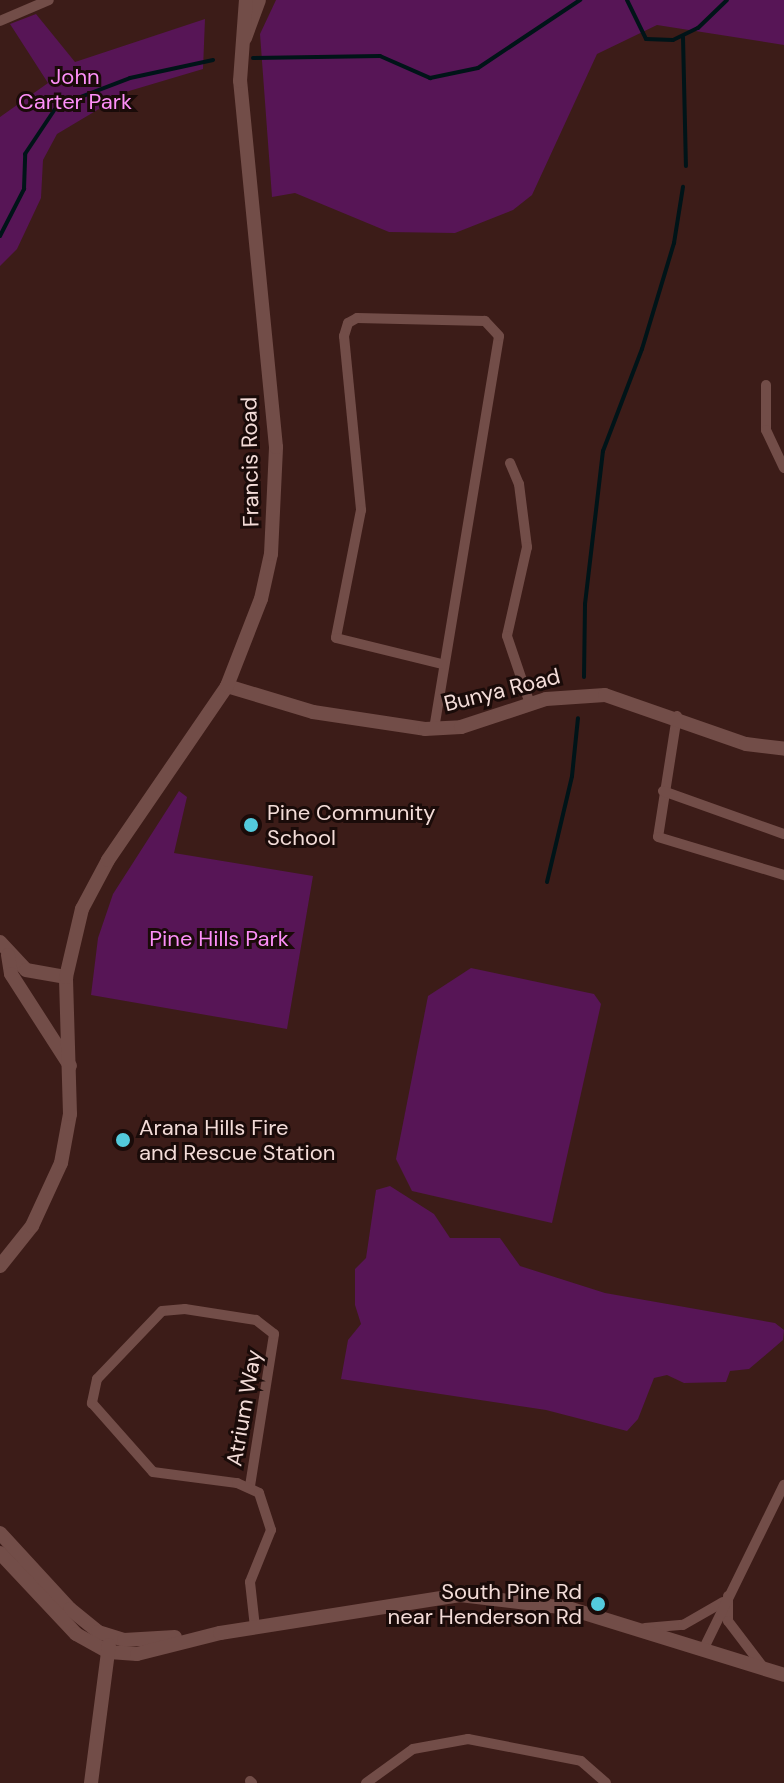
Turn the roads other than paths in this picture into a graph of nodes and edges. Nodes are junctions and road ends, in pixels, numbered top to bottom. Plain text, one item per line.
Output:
1 (49, 0) edge
2 (246, 0) edge
3 (259, 0) edge
4 (0, 21) edge
5 (241, 46) junction
6 (766, 385) dead end
7 (510, 463) dead end
8 (784, 468) edge
9 (442, 664) junction
10 (227, 686) junction
11 (530, 704) junction
12 (677, 716) junction
13 (434, 729) junction
14 (784, 749) edge
15 (663, 791) junction
16 (784, 834) edge
17 (784, 875) edge
18 (4, 949) edge
19 (66, 977) junction
20 (70, 1066) junction
21 (0, 1266) edge
22 (784, 1485) edge
23 (250, 1486) junction
24 (0, 1533) edge
25 (0, 1553) edge
26 (729, 1590) junction
27 (724, 1602) junction
28 (255, 1627) junction
29 (631, 1628) junction
30 (110, 1645) junction
31 (703, 1650) junction
32 (766, 1670) junction
33 (784, 1675) edge
34 (91, 1783) edge
35 (366, 1783) edge
36 (606, 1783) edge

1 - 4 street
2 - 5 street, Francis Road
3 - 5 street, Francis Road
5 - 10 street, Francis Road
6 - 8 street
7 - 11 street
9 - 9 street
9 - 13 street
10 - 13 street, Bunya Road
10 - 19 street, Francis Road
11 - 12 street, Bunya Road
11 - 13 street, Bunya Road
12 - 14 street, Bunya Road
12 - 15 street
15 - 16 street
15 - 17 street
18 - 19 street
18 - 20 street
19 - 20 street, Francis Road
20 - 21 street, Francis Road
22 - 26 street
23 - 23 street, Atrium Way
23 - 28 street, Atrium Way
24 - 30 street
25 - 30 street
26 - 27 street
26 - 32 street
27 - 29 street
27 - 31 street
28 - 29 street
28 - 30 street
29 - 31 street
30 - 34 street
31 - 32 street
32 - 33 street
35 - 36 street

